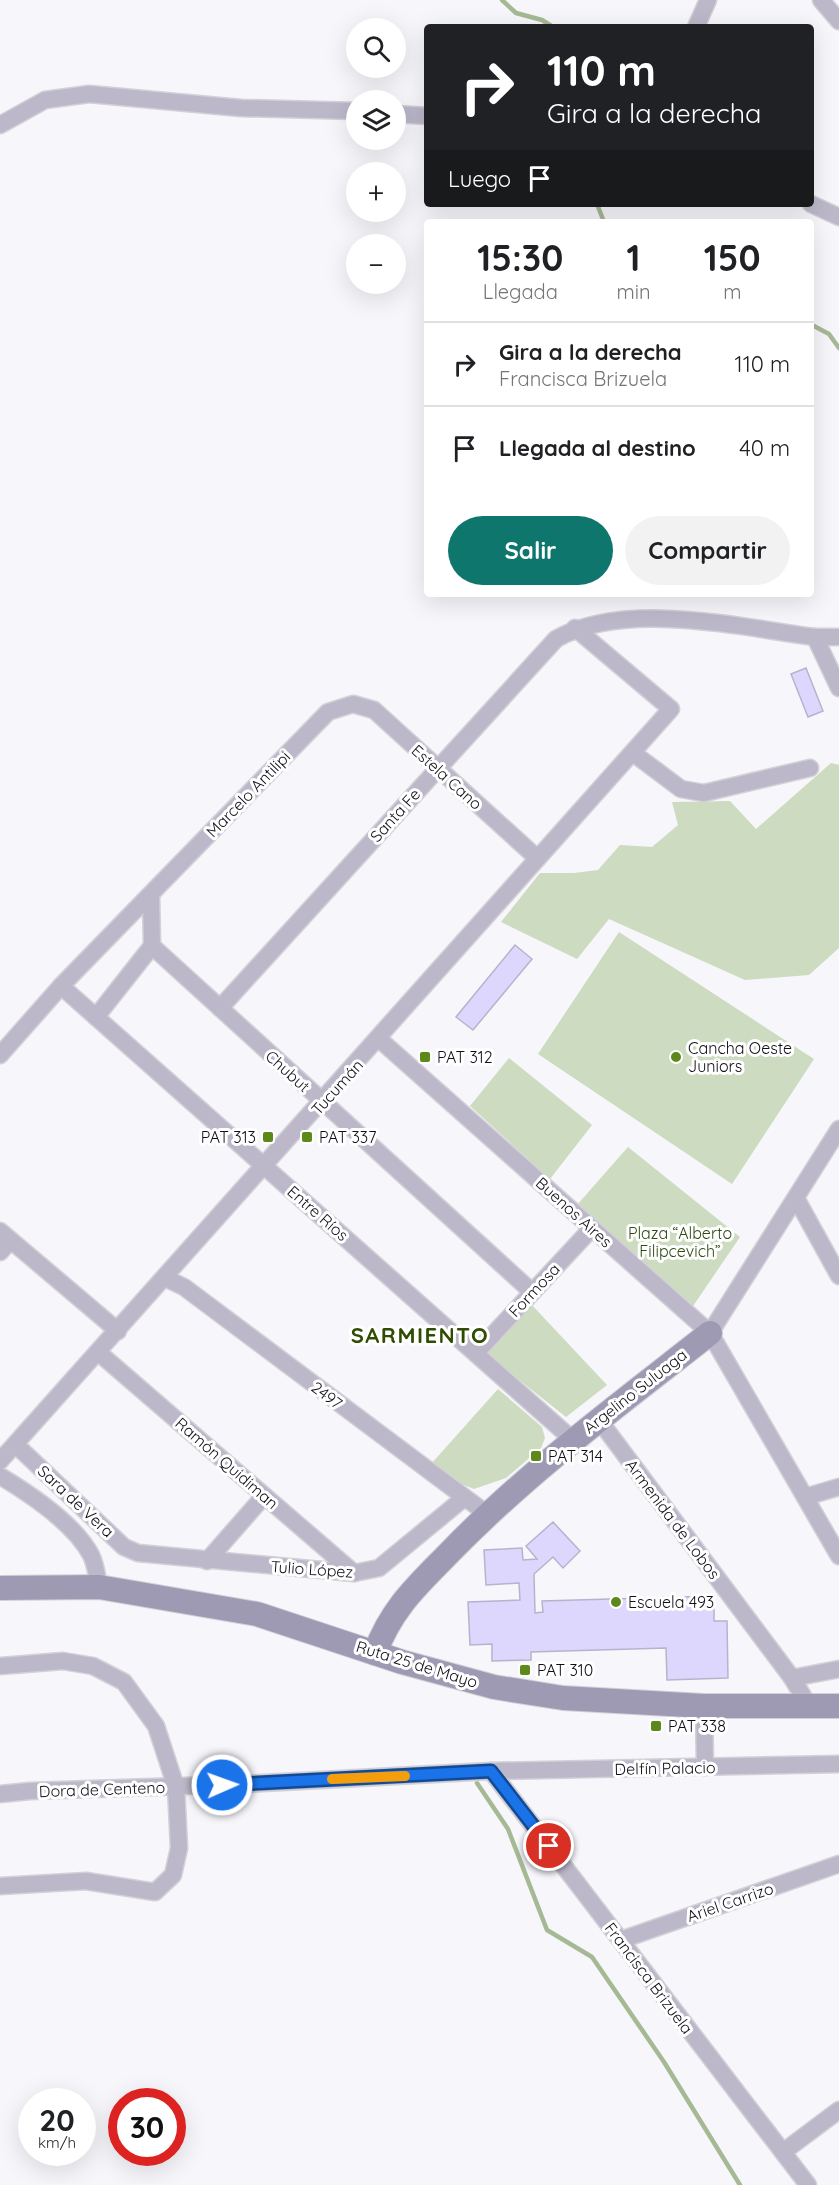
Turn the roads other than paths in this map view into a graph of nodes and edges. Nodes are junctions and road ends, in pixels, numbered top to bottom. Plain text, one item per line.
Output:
1 (708, 0) edge
2 (821, 0) edge
3 (839, 21) edge
4 (697, 24) edge
5 (346, 111) edge
6 (406, 115) edge
7 (424, 116) edge
8 (0, 125) edge
9 (814, 205) edge
10 (839, 217) edge
11 (575, 628) junction
12 (815, 637) junction
13 (839, 637) edge
14 (839, 688) edge
15 (353, 704) joint
16 (633, 753) junction
17 (438, 768) junction
18 (810, 768) dead end
19 (537, 858) junction
20 (151, 895) junction
21 (152, 946) junction
22 (61, 987) junction
23 (220, 1008) junction
24 (96, 1017) junction
25 (380, 1039) junction
26 (0, 1055) edge
27 (323, 1102) junction
28 (839, 1129) edge
29 (265, 1166) junction
30 (796, 1198) junction
31 (591, 1227) junction
32 (3, 1241) edge
33 (839, 1276) edge
34 (165, 1278) junction
35 (532, 1292) junction
36 (118, 1331) junction
37 (710, 1333) junction
38 (99, 1353) junction
39 (476, 1353) junction
40 (599, 1420) junction
41 (573, 1440) junction
42 (16, 1445) junction
43 (0, 1461) edge
44 (0, 1476) edge
45 (839, 1487) edge
46 (264, 1496) junction
47 (805, 1497) junction
48 (464, 1498) junction
49 (487, 1514) junction
50 (138, 1553) joint
51 (839, 1556) edge
52 (207, 1561) junction
53 (354, 1574) junction
54 (99, 1587) junction
55 (0, 1588) edge
56 (375, 1653) junction
57 (0, 1666) edge
58 (839, 1669) edge
59 (792, 1678) junction
60 (704, 1706) junction
61 (809, 1706) junction
62 (839, 1706) edge
63 (839, 1764) edge
64 (705, 1767) junction
65 (491, 1771) junction
66 (176, 1787) junction
67 (0, 1794) edge
68 (839, 1864) edge
69 (0, 1887) edge
70 (621, 1940) junction
71 (839, 2110) edge
72 (783, 2152) junction
73 (808, 2185) edge

1 - 4 street
2 - 3 street
5 - 8 street
6 - 7 street
9 - 10 street
11 - 12 street
11 - 16 street, Tucumán
11 - 17 street, Santa Fe
12 - 13 street
12 - 14 street
15 - 17 street, Estela Cano
15 - 20 street, Marcelo Antilipi
16 - 18 street
16 - 19 street, Tucumán
17 - 19 street, Estela Cano
17 - 23 street, Santa Fe
19 - 25 street, Tucumán
20 - 21 street
20 - 22 street, Marcelo Antilipi
21 - 23 street, Chubut
21 - 24 street
22 - 24 street, Entre Ríos
22 - 26 street, Marcelo Antilipi
23 - 27 street, Chubut
24 - 29 street, Entre Ríos
25 - 27 street, Tucumán
25 - 31 street, Buenos Aires
27 - 29 street, Tucumán
27 - 35 street, Chubut
28 - 30 street, Argelino Suluaga
29 - 34 street, Tucumán
29 - 39 street, Entre Ríos
30 - 33 street
30 - 37 street, Argelino Suluaga
31 - 35 street, Formosa
31 - 37 street, Buenos Aires
32 - 36 street
34 - 36 street, Tucumán
34 - 48 street, 2497
35 - 39 street, Formosa
36 - 38 street, Tucumán
37 - 40 main road, Argelino Suluaga
37 - 47 street, Buenos Aires
38 - 42 street, Tucumán
38 - 46 street, Ramón Quidiman
39 - 41 street, Entre Ríos
40 - 41 main road, Argelino Suluaga
40 - 59 street, Armenida de Lobos
41 - 49 main road, Argelino Suluaga
42 - 43 street, Tucumán
42 - 50 street, Sara de Vera
44 - 54 street
45 - 47 street
46 - 52 street
46 - 53 street, Ramón Quidiman
47 - 51 street, Buenos Aires
48 - 49 street, 2497
48 - 53 street, Tulio López
49 - 56 main road, Argelino Suluaga
50 - 52 street, Tulio López
52 - 53 street, Tulio López
54 - 55 main road, Ruta 25 de Mayo
54 - 56 main road, Ruta 25 de Mayo
56 - 60 main road, Ruta 25 de Mayo
57 - 66 street
58 - 59 street
59 - 61 street, Armenida de Lobos
60 - 61 main road, Ruta 25 de Mayo
60 - 64 street
61 - 62 main road, Ruta 25 de Mayo
63 - 64 street, Delfín Palacio
64 - 65 street, Delfín Palacio
65 - 66 street, Dora de Centeno
65 - 70 street, Francisca Brizuela
66 - 67 street, Dora de Centeno
66 - 69 street
68 - 70 street, Ariel Carrizo
70 - 72 street, Francisca Brizuela
71 - 72 street
72 - 73 street, Francisca Brizuela

